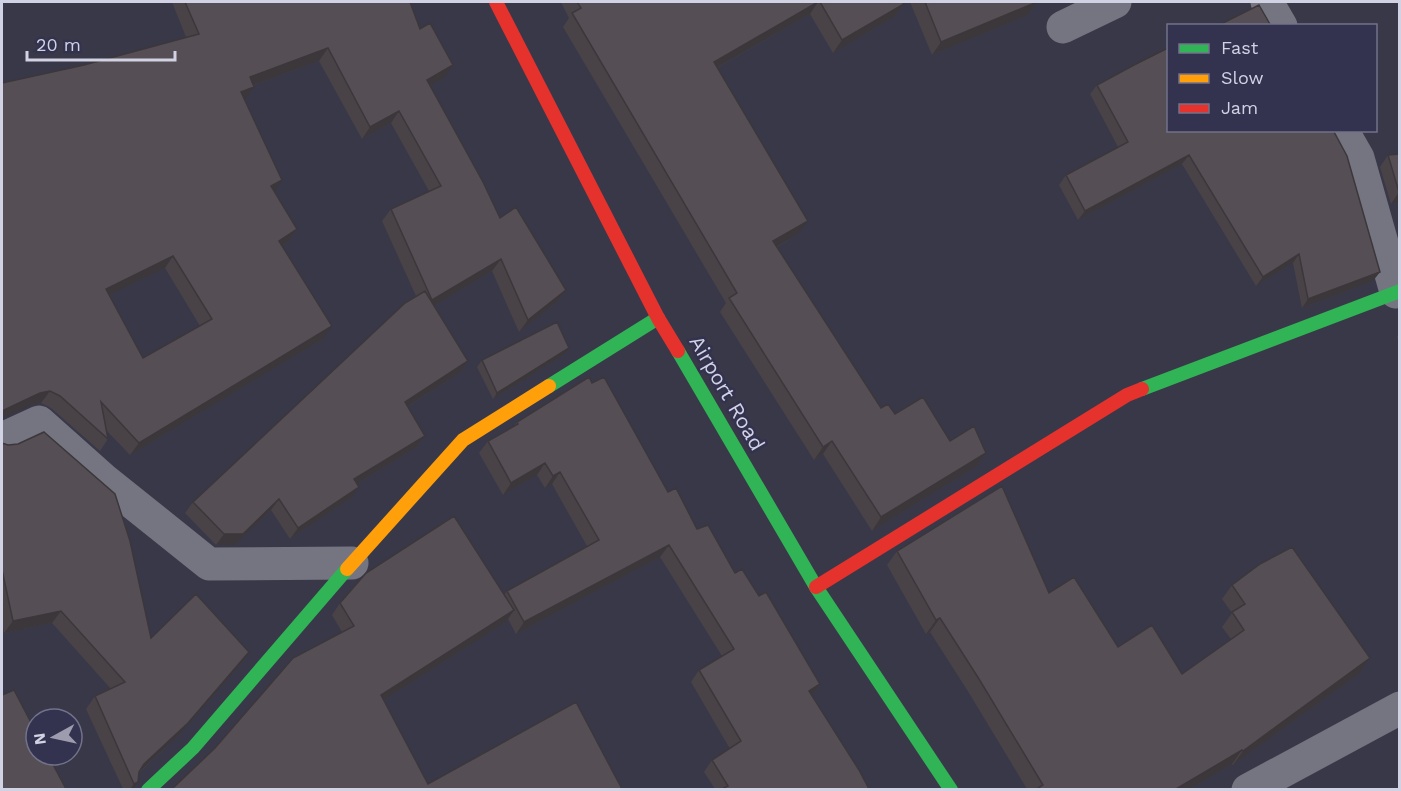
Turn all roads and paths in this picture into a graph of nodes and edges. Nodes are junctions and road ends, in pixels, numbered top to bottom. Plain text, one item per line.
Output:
1 (496, 2) edge
2 (1114, 2) edge
3 (1268, 2) edge
4 (1280, 24) edge
5 (1064, 27) dead end
6 (1343, 132) edge
7 (1398, 291) edge
8 (658, 318) junction
9 (2, 439) edge
10 (352, 563) junction
11 (816, 587) junction
12 (1400, 708) edge
13 (148, 789) edge
14 (951, 789) edge
15 (1248, 789) edge

1 - 8 street, Airport Road
2 - 5 street
3 - 4 street
6 - 7 street
7 - 11 street
8 - 10 street
8 - 11 street, Airport Road
9 - 10 street
10 - 13 street
11 - 14 street, Airport Road
12 - 15 street

